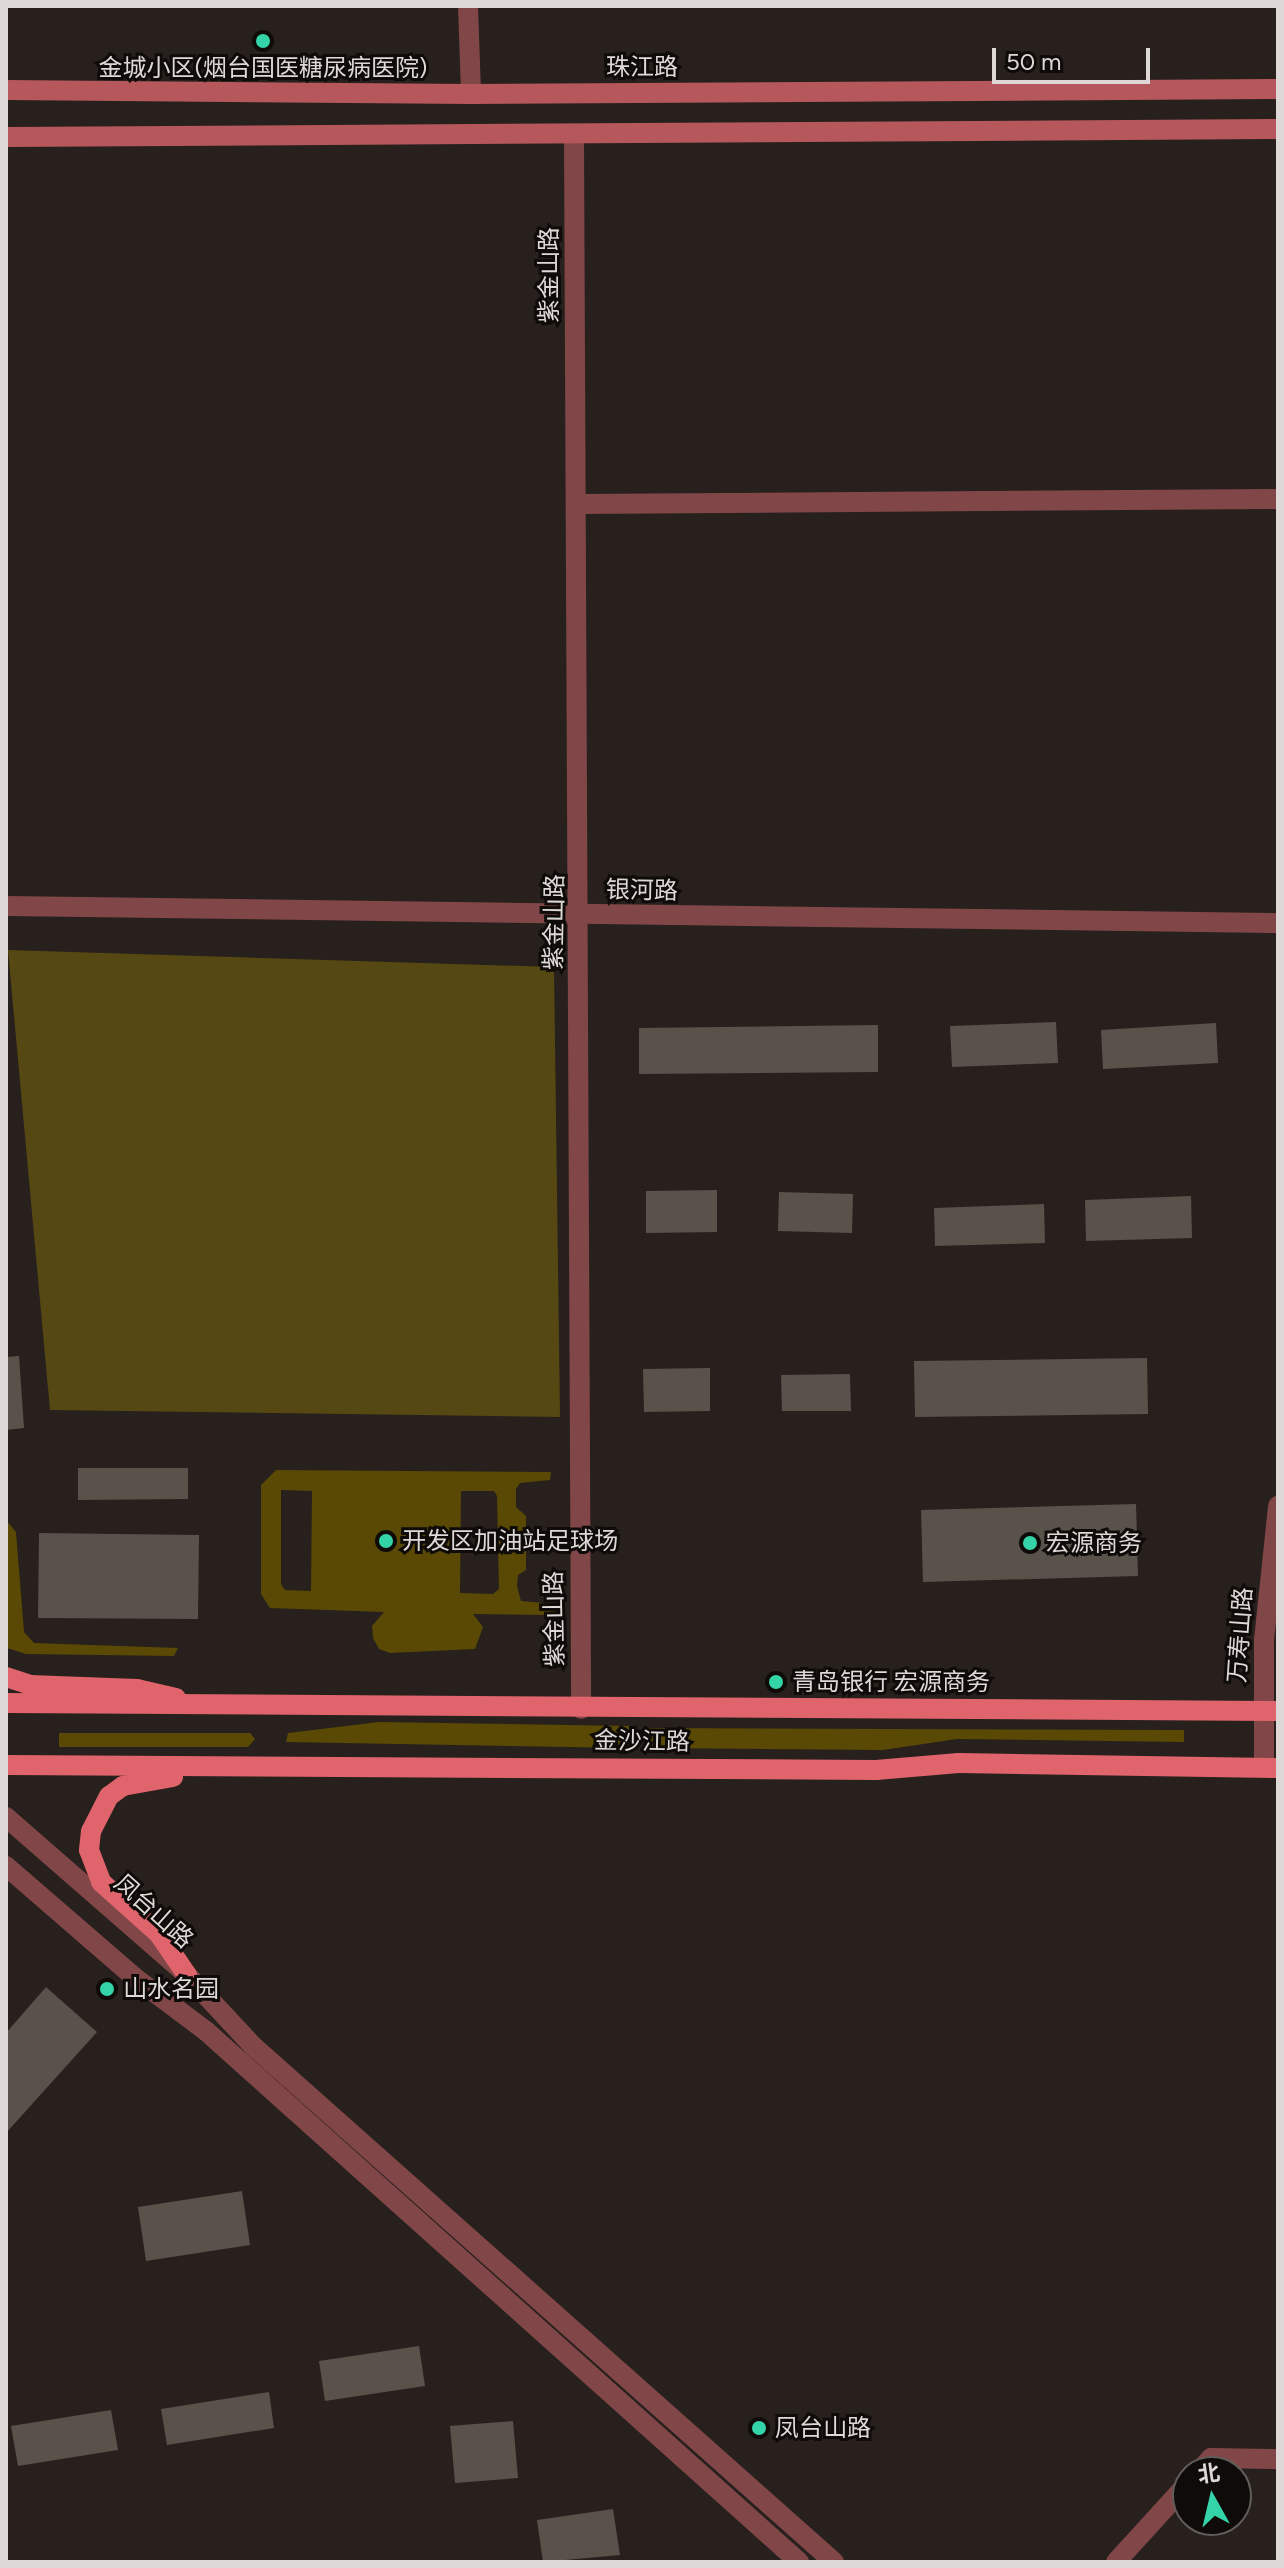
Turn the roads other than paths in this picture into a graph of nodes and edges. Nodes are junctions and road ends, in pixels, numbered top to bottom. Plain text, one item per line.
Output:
1 (468, 6) edge
2 (1278, 89) edge
3 (6, 90) edge
4 (471, 94) junction
5 (1278, 129) edge
6 (6, 137) edge
7 (574, 137) junction
8 (1278, 499) edge
9 (577, 504) junction
10 (6, 906) edge
11 (581, 915) junction
12 (1278, 923) edge
13 (1278, 1506) edge
14 (6, 1677) edge
15 (6, 1703) edge
16 (211, 1707) junction
17 (581, 1709) junction
18 (1270, 1712) edge
19 (6, 1765) edge
20 (253, 1767) junction
21 (1271, 1768) edge
22 (6, 1817) edge
23 (6, 1866) edge
24 (187, 1975) junction
25 (1252, 2459) edge
26 (1278, 2459) edge
27 (1172, 2501) edge
28 (799, 2562) edge
29 (834, 2562) edge
30 (1116, 2562) edge

1 - 4 street
2 - 4 main road, 珠江路
3 - 4 main road, 珠江路
5 - 7 main road
6 - 7 main road
7 - 9 street, 紫金山路
8 - 9 street
9 - 11 street, 紫金山路
10 - 11 street, 银河路
11 - 12 street, 银河路
11 - 17 street, 紫金山路
13 - 18 street, 万寿山路
14 - 16 main road
15 - 16 main road, 金沙江路
16 - 17 main road, 金沙江路
17 - 18 main road, 金沙江路
18 - 21 street, 万寿山路
19 - 20 main road, 金沙江路
20 - 21 main road, 金沙江路
20 - 24 main road
22 - 24 street, 凤台山路
23 - 28 street
24 - 29 street, 凤台山路
25 - 26 street
27 - 30 street

